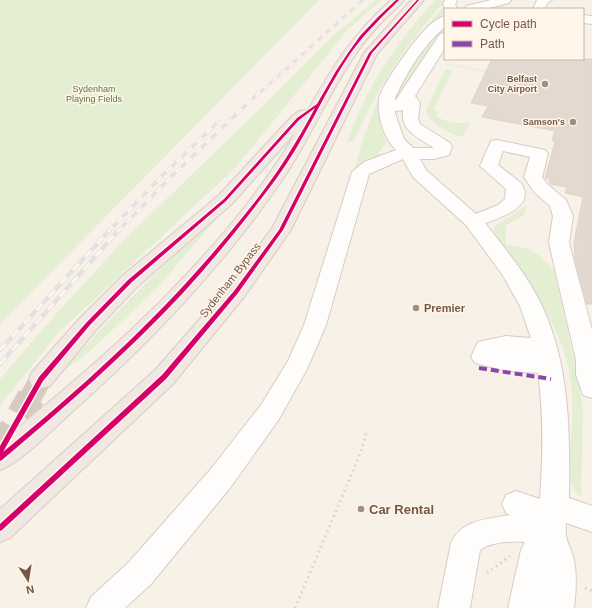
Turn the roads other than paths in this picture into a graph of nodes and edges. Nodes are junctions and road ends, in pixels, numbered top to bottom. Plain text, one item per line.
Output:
1 (398, 0) edge
2 (418, 0) edge
3 (504, 0) edge
4 (514, 0) edge
5 (546, 0) edge
6 (474, 8) edge
7 (491, 8) edge
8 (539, 8) edge
9 (444, 21) edge
10 (444, 39) edge
11 (407, 96) junction
12 (320, 103) junction
13 (387, 115) junction
14 (408, 153) junction
15 (473, 221) junction
16 (484, 353) dead end
17 (547, 354) junction
18 (41, 379) tunnel mouth
19 (592, 388) edge
20 (0, 458) edge
21 (516, 504) dead end
22 (592, 519) edge
23 (551, 522) junction
24 (0, 528) edge
25 (526, 606) edge
26 (102, 608) edge
27 (454, 608) edge
28 (558, 608) edge

1 - 12 highway
2 - 24 highway, Sydenham Bypass
3 - 6 street
4 - 7 street
5 - 8 street
9 - 13 street
10 - 11 street
11 - 13 street
11 - 14 street
12 - 18 highway
12 - 20 highway
13 - 14 street
14 - 15 street
14 - 26 street
15 - 17 street
15 - 19 street
16 - 17 street
17 - 23 street
21 - 23 street
22 - 23 street
23 - 25 street
23 - 27 street
23 - 28 street

